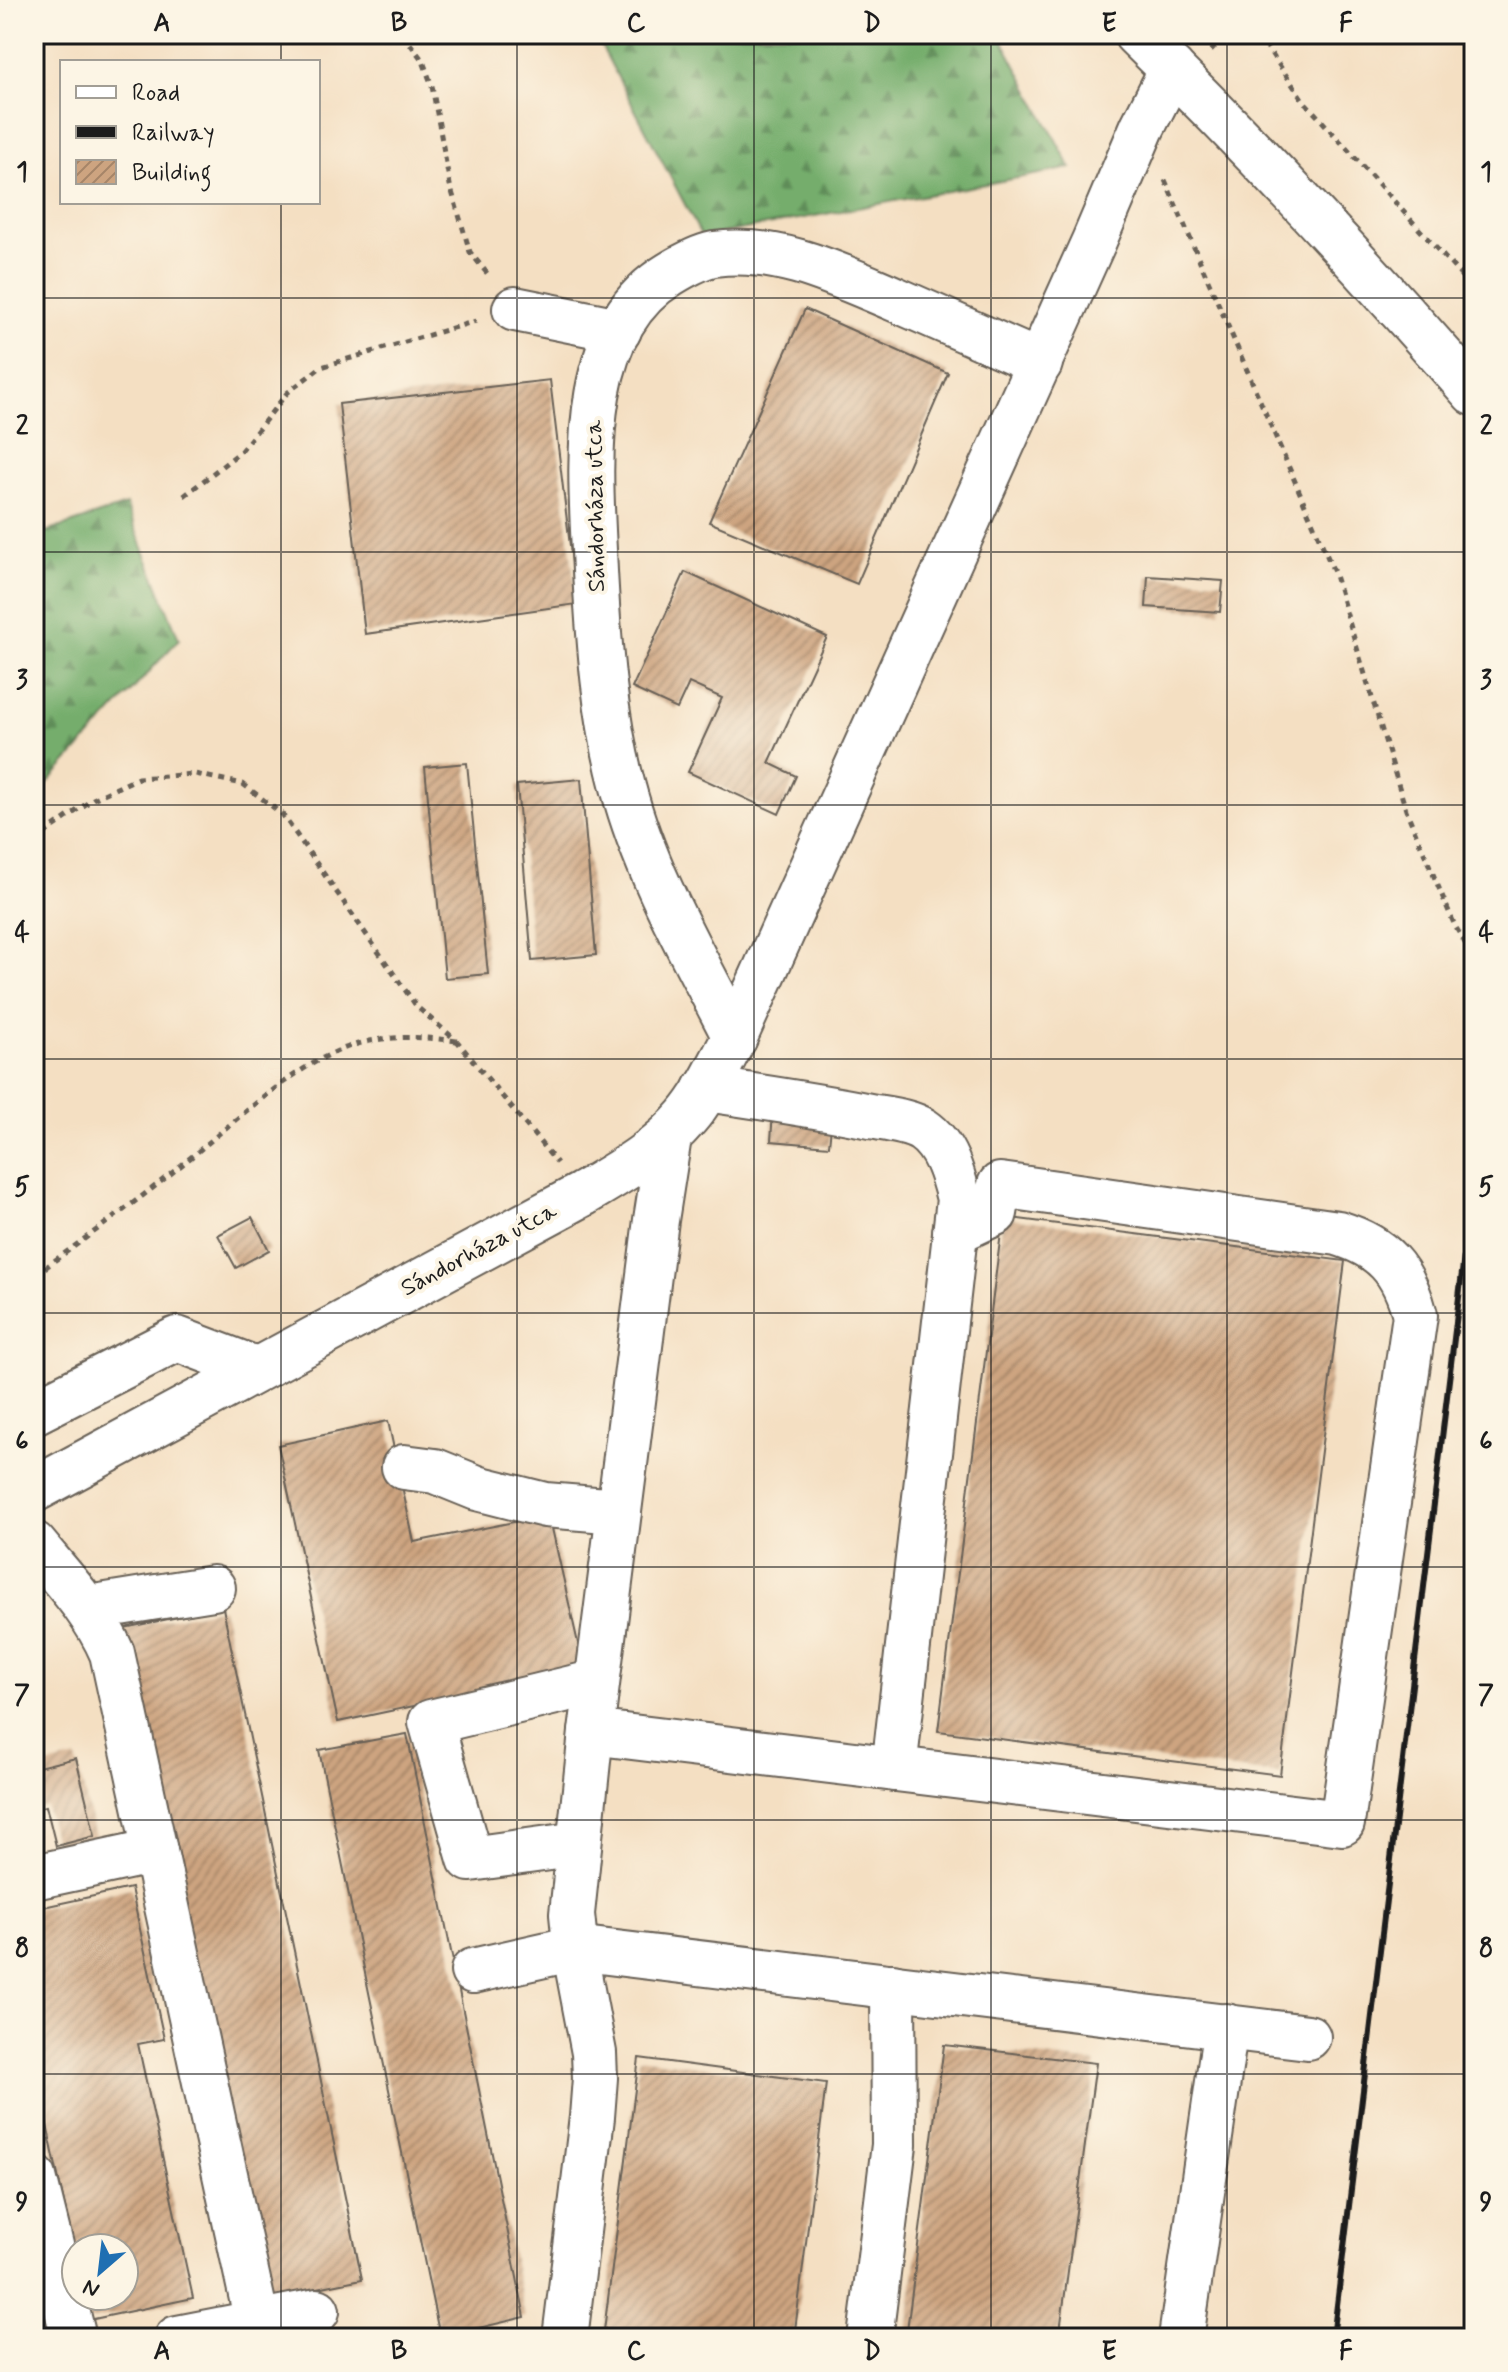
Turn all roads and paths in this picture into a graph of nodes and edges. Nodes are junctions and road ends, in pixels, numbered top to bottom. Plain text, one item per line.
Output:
1 (403, 34) edge
2 (1136, 34) edge
3 (1258, 34) edge
4 (1172, 69) junction
5 (1142, 128) junction
6 (1474, 290) edge
7 (515, 309) junction
8 (619, 330) junction
9 (1040, 363) junction
10 (1474, 393) edge
11 (184, 496) dead end
12 (34, 841) edge
13 (1474, 958) edge
14 (735, 1037) junction
15 (457, 1041) junction
16 (706, 1089) junction
17 (669, 1137) junction
18 (583, 1194) junction
19 (955, 1232) junction
20 (34, 1273) edge
21 (256, 1369) junction
22 (34, 1412) edge
23 (404, 1467) dead end
24 (34, 1490) edge
25 (619, 1511) junction
26 (34, 1544) edge
27 (213, 1588) dead end
28 (88, 1608) junction
29 (597, 1682) junction
30 (591, 1732) junction
31 (894, 1769) junction
32 (579, 1844) junction
33 (155, 1851) junction
34 (34, 1877) edge
35 (575, 1948) junction
36 (473, 1971) dead end
37 (893, 1986) junction
38 (1226, 2026) junction
39 (1308, 2037) dead end
40 (34, 2177) edge
41 (317, 2311) dead end
42 (257, 2322) junction
43 (74, 2338) edge
44 (177, 2338) edge
45 (565, 2338) edge
46 (870, 2338) edge
47 (1181, 2338) edge

1 - 7 path
2 - 4 street
3 - 6 path
4 - 5 street, Sándorháza utca
4 - 10 street
5 - 9 street, Sándorháza utca
5 - 13 path
7 - 8 street
7 - 11 path
8 - 9 street, Sándorháza utca
8 - 14 street, Sándorháza utca
9 - 14 street, Sándorháza utca
12 - 15 path
14 - 16 street, Sándorháza utca
15 - 18 path
15 - 20 path
16 - 17 street, Sándorháza utca
16 - 19 street
17 - 18 street, Sándorháza utca
17 - 25 street
18 - 21 street, Sándorháza utca
19 - 31 street
19 - 31 street
21 - 22 street
21 - 24 street, Sándorháza utca
23 - 25 street
25 - 29 street
26 - 28 street
27 - 28 street
28 - 33 street
29 - 30 street
29 - 32 street
30 - 31 street
30 - 32 street
32 - 35 street
33 - 34 street
33 - 42 street
35 - 36 street
35 - 37 street
35 - 45 street
37 - 38 street
37 - 46 street
38 - 39 street
38 - 47 street
40 - 43 street
41 - 42 street
42 - 44 street

